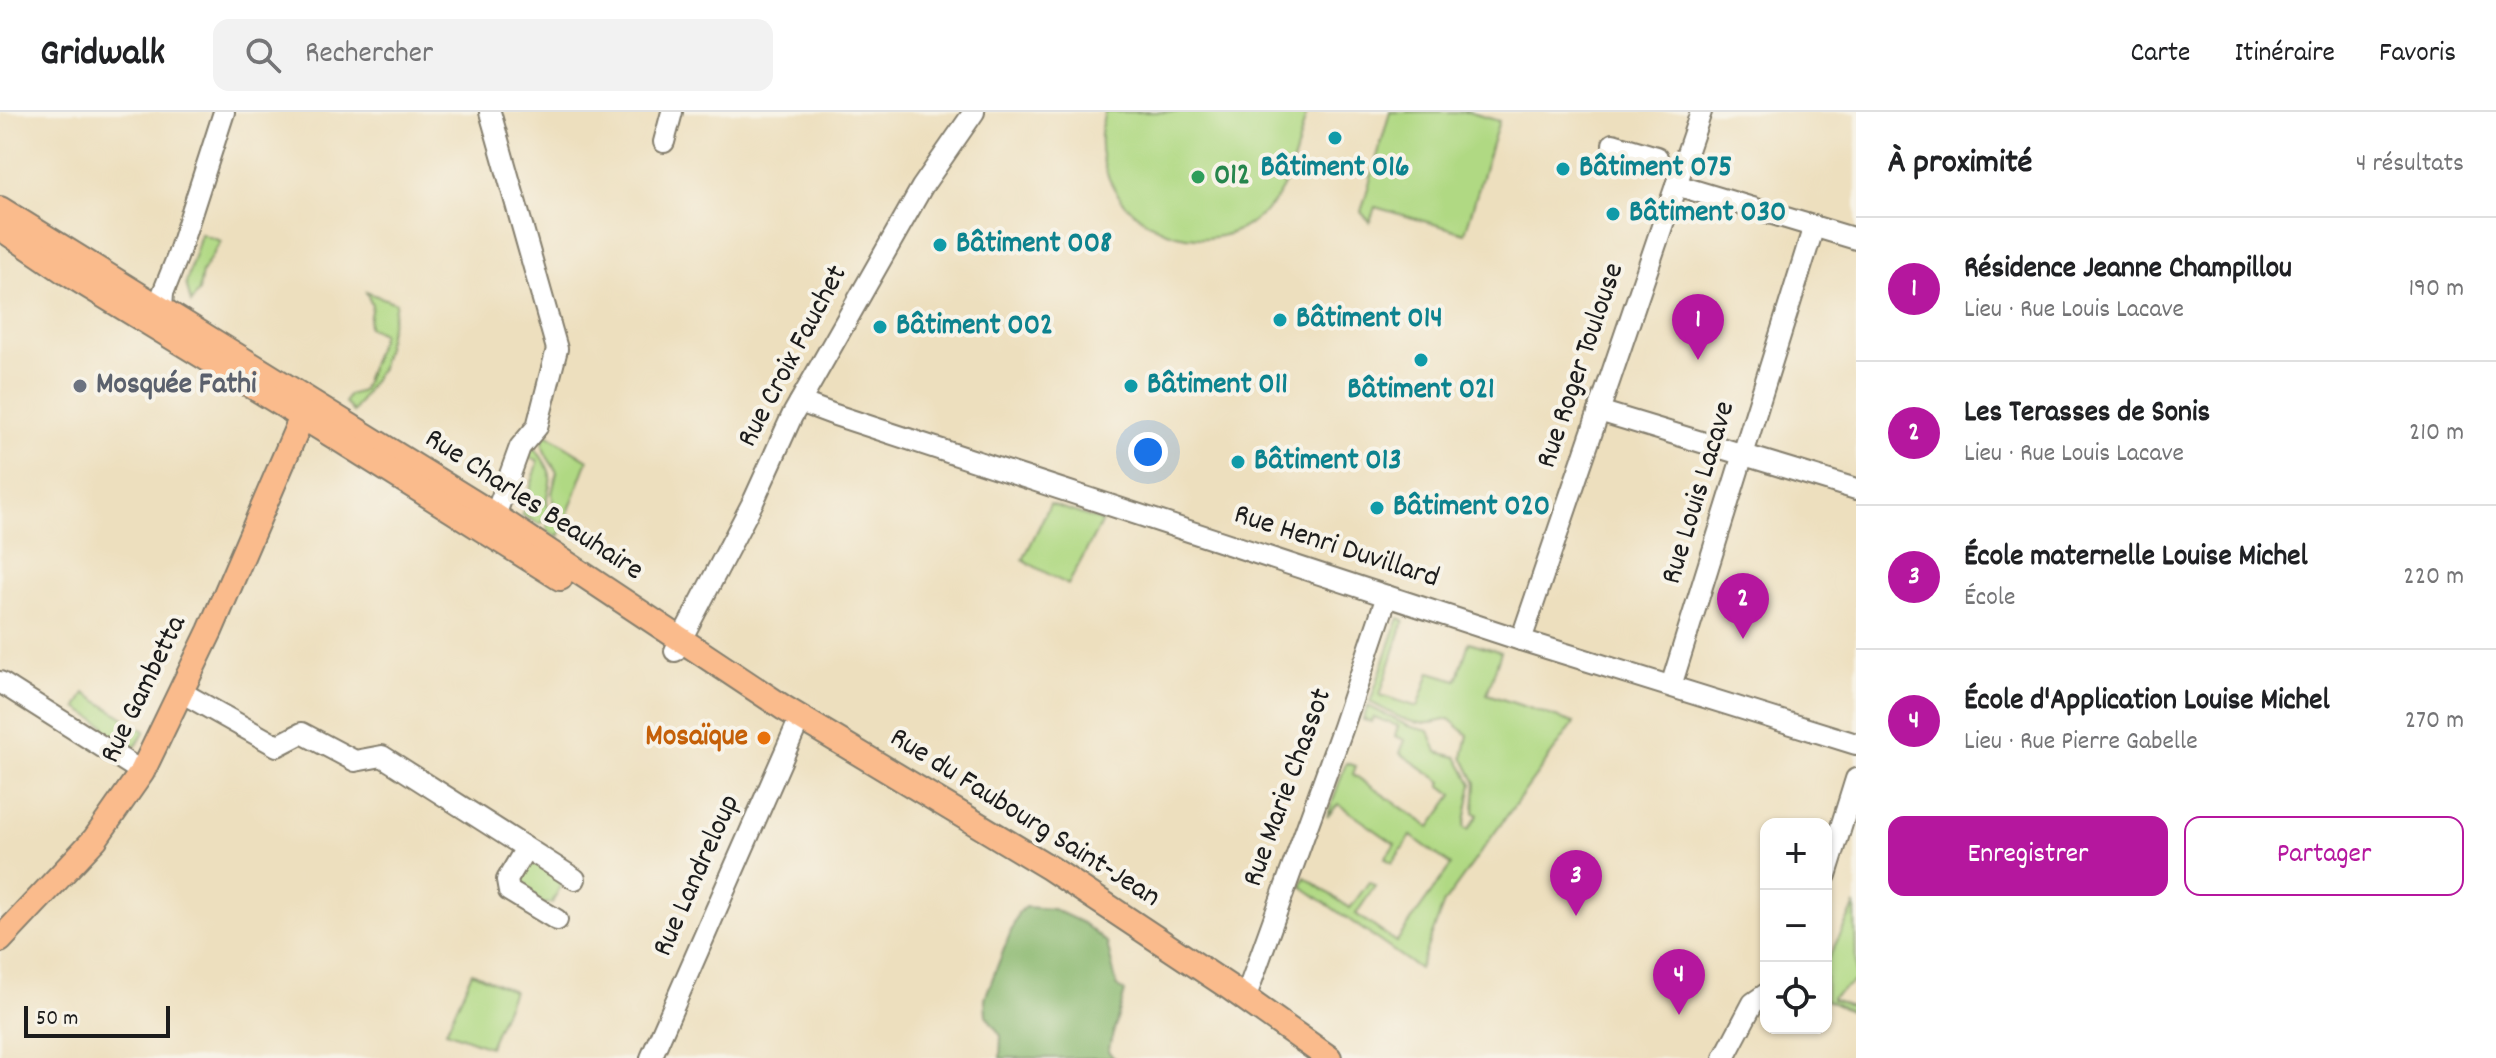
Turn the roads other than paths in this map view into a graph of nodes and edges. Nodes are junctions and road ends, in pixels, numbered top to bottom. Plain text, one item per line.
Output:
1 (224, 112) edge
2 (490, 112) edge
3 (672, 112) edge
4 (974, 112) edge
5 (1701, 112) edge
6 (664, 142) dead end
7 (1613, 144) dead end
8 (1657, 157) dead end
9 (1676, 185) junction
10 (0, 209) edge
11 (1814, 226) junction
12 (0, 228) edge
13 (1856, 239) edge
14 (158, 306) junction
15 (256, 378) junction
16 (800, 402) junction
17 (1599, 411) junction
18 (314, 414) junction
19 (1743, 455) junction
20 (1856, 489) edge
21 (495, 516) junction
22 (1387, 596) junction
23 (677, 634) junction
24 (1521, 640) junction
25 (0, 682) edge
26 (1671, 686) junction
27 (181, 692) junction
28 (800, 718) junction
29 (1856, 744) edge
30 (142, 772) junction
31 (1856, 779) edge
32 (526, 848) junction
33 (1832, 856) edge
34 (575, 879) dead end
35 (557, 920) dead end
36 (0, 940) edge
37 (1760, 998) edge
38 (1245, 999) junction
39 (651, 1058) edge
40 (1329, 1058) edge
41 (1724, 1058) edge

1 - 14 street
2 - 21 street
3 - 6 street
4 - 16 street, Rue Croix Fauchet
5 - 9 street, Rue Roger Toulouse
7 - 8 street
9 - 11 street
9 - 17 street, Rue Roger Toulouse
10 - 14 main road
11 - 13 street
11 - 19 street, Rue Louis Lacave
12 - 14 main road
14 - 15 main road
14 - 15 main road
15 - 18 main road
16 - 22 street, Rue Henri Duvillard
16 - 23 street, Rue Croix Fauchet
17 - 19 street
17 - 24 street, Rue Roger Toulouse
18 - 21 main road, Rue Charles Beauhaire
18 - 21 main road
18 - 23 main road
18 - 27 main road, Rue Gambetta
19 - 20 street
19 - 26 street, Rue Louis Lacave
21 - 23 main road, Rue Charles Beauhaire
22 - 24 street, Rue Henri Duvillard
22 - 38 street, Rue Marie Chassot
23 - 28 main road, Rue du Faubourg Saint-Jean
24 - 26 street, Rue Henri Duvillard
25 - 30 street
26 - 29 street, Rue Henri Duvillard
27 - 30 main road, Rue Gambetta
27 - 32 street
28 - 38 main road, Rue du Faubourg Saint-Jean
28 - 39 street, Rue Landreloup
30 - 36 main road, Rue Gambetta
31 - 33 street
32 - 34 street
32 - 35 street
37 - 41 street
38 - 40 main road, Rue du Faubourg Saint-Jean

